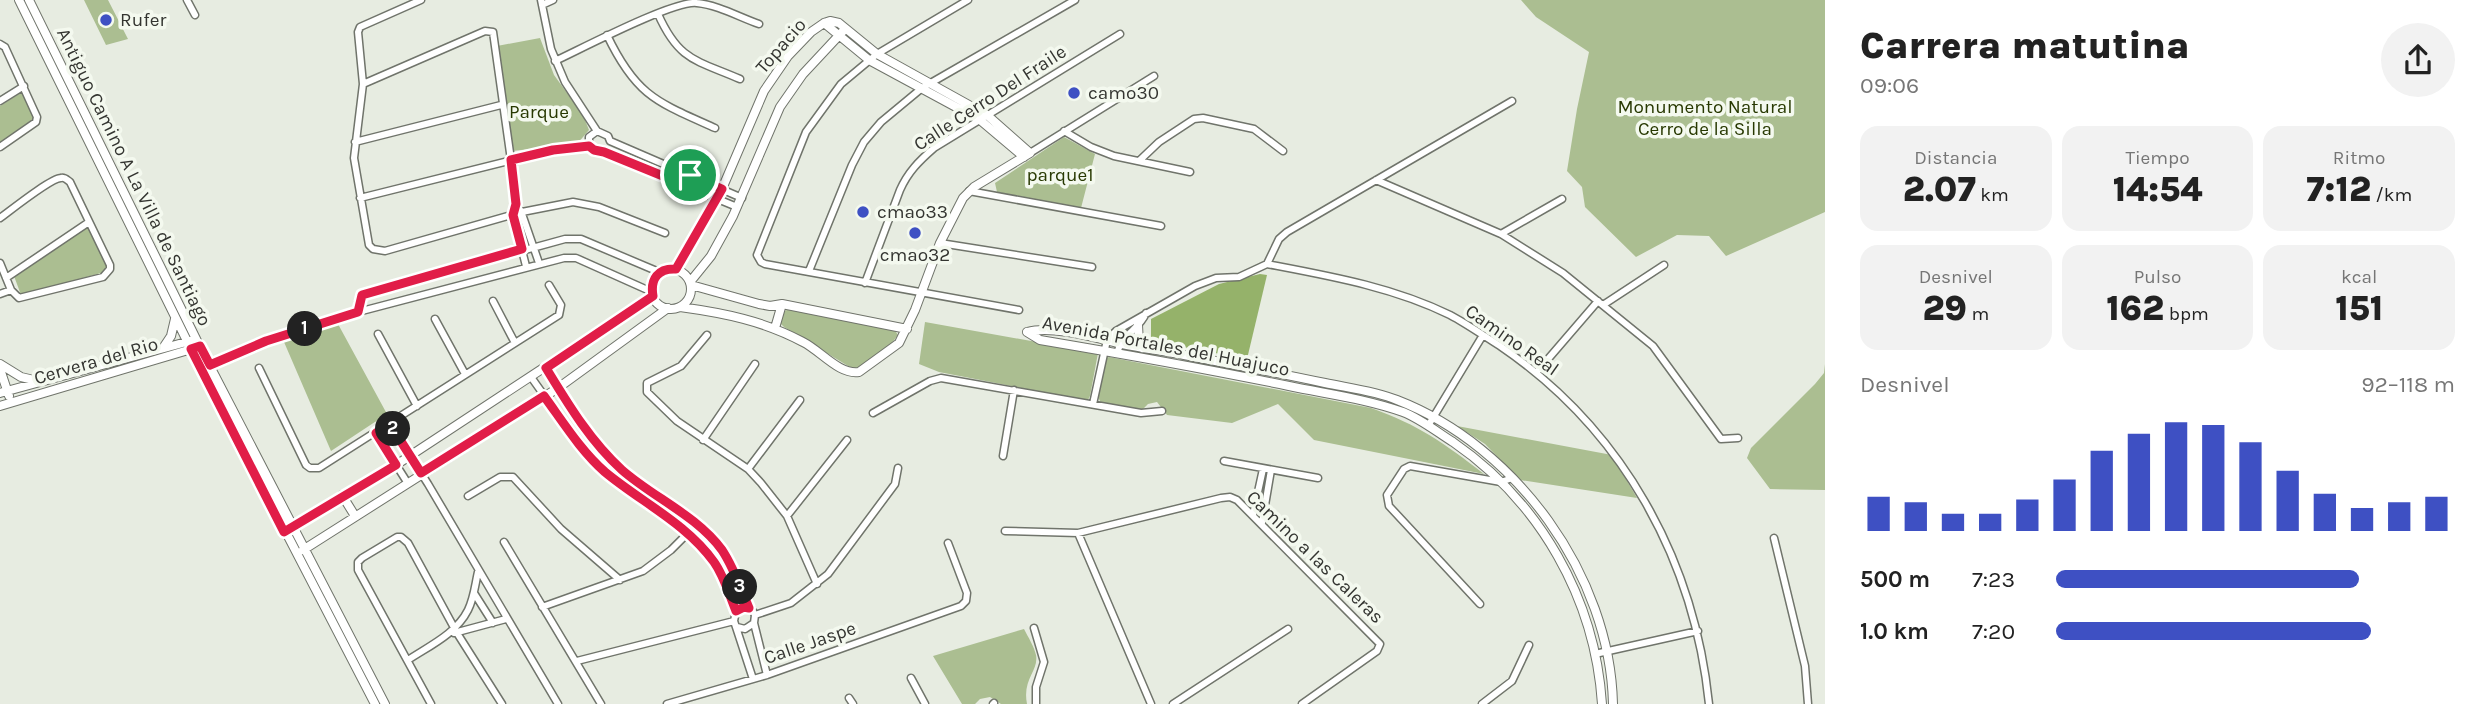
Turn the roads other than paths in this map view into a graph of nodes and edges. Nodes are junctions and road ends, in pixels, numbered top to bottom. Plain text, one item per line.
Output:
1 (19, 0) edge
2 (29, 0) edge
3 (187, 0) edge
4 (421, 0) edge
5 (553, 0) edge
6 (968, 0) edge
7 (1075, 0) edge
8 (541, 3) edge
9 (658, 14) junction
10 (195, 15) dead end
11 (759, 24) dead end
12 (842, 32) junction
13 (1120, 34) dead end
14 (607, 35) junction
15 (0, 44) edge
16 (877, 54) junction
17 (869, 60) junction
18 (555, 61) junction
19 (1154, 76) dead end
20 (740, 79) dead end
21 (933, 83) junction
22 (363, 84) junction
23 (24, 86) junction
24 (922, 88) junction
25 (0, 101) edge
26 (1512, 101) dead end
27 (501, 105) junction
28 (984, 118) junction
29 (715, 128) dead end
30 (597, 131) junction
31 (1064, 131) junction
32 (610, 141) junction
33 (355, 142) junction
34 (589, 146) junction
35 (0, 147) edge
36 (1283, 151) dead end
37 (604, 152) junction
38 (1027, 155) junction
39 (511, 160) junction
40 (1139, 161) junction
41 (1189, 172) dead end
42 (690, 175) junction
43 (1376, 180) junction
44 (685, 185) junction
45 (722, 189) junction
46 (969, 191) junction
47 (360, 198) junction
48 (742, 198) junction
49 (717, 199) junction
50 (1562, 199) dead end
51 (516, 204) junction
52 (737, 207) junction
53 (522, 212) junction
54 (513, 215) junction
55 (0, 218) edge
56 (89, 222) junction
57 (1161, 226) dead end
58 (665, 233) dead end
59 (1501, 234) junction
60 (940, 243) junction
61 (534, 246) junction
62 (522, 249) junction
63 (0, 263) edge
64 (539, 263) junction
65 (1267, 264) junction
66 (1664, 265) dead end
67 (526, 266) junction
68 (1092, 267) dead end
69 (676, 269) junction
70 (809, 271) junction
71 (659, 272) junction
72 (7, 280) junction
73 (691, 283) junction
74 (865, 283) junction
75 (0, 284) edge
76 (549, 285) dead end
77 (13, 293) junction
78 (0, 294) edge
79 (652, 294) junction
80 (921, 294) junction
81 (731, 296) junction
82 (493, 302) dead end
83 (1601, 303) junction
84 (759, 304) junction
85 (782, 304) junction
86 (680, 307) junction
87 (668, 308) junction
88 (1019, 310) dead end
89 (358, 312) junction
90 (725, 313) junction
91 (1146, 313) junction
92 (175, 316) junction
93 (435, 319) dead end
94 (755, 321) junction
95 (1138, 325) junction
96 (775, 328) junction
97 (907, 329) junction
98 (378, 334) dead end
99 (707, 335) dead end
100 (1483, 335) junction
101 (1107, 340) junction
102 (515, 343) junction
103 (1119, 343) junction
104 (194, 344) junction
105 (1142, 348) junction
106 (163, 349) junction
107 (1104, 351) junction
108 (1117, 353) junction
109 (755, 364) dead end
110 (210, 365) junction
111 (0, 366) edge
112 (260, 368) dead end
113 (546, 368) junction
114 (1536, 373) junction
115 (465, 374) junction
116 (531, 377) junction
117 (44, 381) junction
118 (558, 388) junction
119 (1014, 390) junction
120 (4, 392) edge
121 (544, 396) junction
122 (800, 400) dead end
123 (11, 402) junction
124 (1093, 404) junction
125 (0, 406) edge
126 (417, 406) junction
127 (1163, 411) dead end
128 (873, 413) dead end
129 (574, 415) junction
130 (1435, 416) junction
131 (563, 422) junction
132 (390, 424) junction
133 (1428, 426) junction
134 (376, 433) junction
135 (1738, 438) dead end
136 (703, 440) junction
137 (847, 440) dead end
138 (410, 456) junction
139 (1003, 456) dead end
140 (1224, 461) dead end
141 (396, 465) junction
142 (898, 468) dead end
143 (748, 469) junction
144 (1267, 470) junction
145 (421, 473) junction
146 (1318, 478) dead end
147 (1512, 478) junction
148 (407, 482) junction
149 (1501, 482) junction
150 (342, 495) junction
151 (468, 496) dead end
152 (1253, 514) junction
153 (355, 516) junction
154 (787, 516) junction
155 (1262, 523) junction
156 (696, 524) junction
157 (293, 527) junction
158 (1005, 531) dead end
159 (284, 532) junction
160 (687, 532) junction
161 (1078, 533) junction
162 (1774, 538) dead end
163 (504, 542) dead end
164 (948, 543) dead end
165 (301, 551) junction
166 (478, 572) junction
167 (620, 580) junction
168 (817, 584) junction
169 (474, 593) junction
170 (1479, 604) dead end
171 (542, 607) junction
172 (749, 608) junction
173 (736, 611) junction
174 (506, 619) junction
175 (754, 619) junction
176 (493, 622) junction
177 (736, 624) junction
178 (1034, 628) dead end
179 (1288, 629) dead end
180 (454, 631) junction
181 (1698, 632) junction
182 (1529, 645) dead end
183 (1606, 652) junction
184 (1595, 654) junction
185 (408, 660) junction
186 (577, 662) junction
187 (767, 675) junction
188 (753, 678) junction
189 (911, 678) dead end
190 (375, 704) edge
191 (385, 704) edge
192 (430, 704) edge
193 (502, 704) edge
194 (558, 704) edge
195 (601, 704) edge
196 (667, 704) edge
197 (925, 704) edge
198 (1036, 704) edge
199 (1151, 704) edge
200 (1173, 704) edge
201 (1302, 704) edge
202 (1482, 704) edge
203 (1602, 704) edge
204 (1613, 704) edge
205 (1709, 704) edge
206 (1808, 704) edge

1 - 92 street
2 - 104 street, Antiguo Camino A La Villa de Santiago
3 - 10 street
4 - 22 street
5 - 8 street
6 - 16 street
7 - 21 street
8 - 18 street
9 - 11 street
9 - 14 street
9 - 20 street
12 - 16 street
12 - 17 street
12 - 45 street, Topacio
12 - 48 street, Topacio
13 - 28 street, Calle Cerro Del Fraile
14 - 18 street
14 - 29 street
15 - 23 street
16 - 17 street
16 - 21 street
17 - 24 street
17 - 70 street
18 - 30 street
19 - 31 street
21 - 24 street
21 - 28 street
22 - 27 street
22 - 33 street
23 - 25 street
23 - 35 street
24 - 28 street
24 - 70 street
26 - 43 street
27 - 33 street
27 - 39 street
28 - 38 street
28 - 74 street, Calle Cerro Del Fraile
30 - 32 street
30 - 34 street
31 - 38 street
31 - 40 street
32 - 37 street
32 - 42 street
33 - 47 street
34 - 37 street
34 - 39 street
36 - 40 street
37 - 44 street
38 - 46 street
39 - 47 street
39 - 51 street
40 - 41 street
42 - 44 street
42 - 45 street
43 - 59 street
43 - 65 street
44 - 49 street
45 - 48 street
45 - 49 street, Topacio
46 - 57 street
46 - 60 street
47 - 54 street
48 - 52 street, Topacio
49 - 52 street
49 - 69 street, Topacio
50 - 59 street
51 - 53 street
51 - 54 street
52 - 73 street, Topacio
53 - 54 street
53 - 58 street
53 - 61 street
54 - 62 street
55 - 56 street
56 - 72 street
56 - 77 street
59 - 83 street
60 - 68 street
60 - 80 street
61 - 62 street
61 - 64 street
61 - 71 street
62 - 67 street
62 - 89 street
63 - 72 street
64 - 67 street
64 - 79 street
65 - 91 street
65 - 100 street, Camino Real
66 - 83 street
67 - 89 street
69 - 71 street
69 - 73 street
70 - 74 street
71 - 79 street
72 - 75 street
72 - 77 street
73 - 81 street
73 - 86 street
74 - 80 street
76 - 102 street
77 - 78 street
79 - 87 street
79 - 113 street
80 - 88 street
80 - 97 street
81 - 84 street
81 - 90 street
82 - 102 street
83 - 114 street
83 - 135 street
84 - 85 street
84 - 94 street
85 - 96 street
85 - 97 street
86 - 87 street
86 - 90 street
87 - 118 street
89 - 110 street
90 - 94 street
91 - 95 street
91 - 101 street
92 - 104 street
92 - 106 street
93 - 115 street
94 - 96 street
95 - 103 street
95 - 105 street
96 - 97 street
98 - 126 street
99 - 136 street
100 - 114 street, Camino Real
100 - 130 street
101 - 103 street, Avenida Portales del Huajuco
101 - 107 street
101 - 107 street, Avenida Portales del Huajuco
102 - 115 street
103 - 105 street, Avenida Portales del Huajuco
103 - 108 street
104 - 106 street, Cervera del Rio
104 - 110 street, Antiguo Camino A La Villa de Santiago
104 - 123 street, Cervera del Rio
104 - 159 street
105 - 130 street, Avenida Portales del Huajuco
106 - 117 street, Cervera del Rio
107 - 108 street, Avenida Portales del Huajuco
107 - 124 street
108 - 133 street, Avenida Portales del Huajuco
109 - 136 street
110 - 157 street, Antiguo Camino A La Villa de Santiago
111 - 117 street
111 - 120 street
112 - 134 street
113 - 116 street
113 - 118 street
114 - 181 street, Camino Real
115 - 126 street
116 - 121 street
116 - 138 street
117 - 120 street, Cervera del Rio
118 - 121 street
118 - 129 street
119 - 124 street
119 - 128 street
119 - 139 street
120 - 123 street
121 - 131 street
121 - 145 street
122 - 143 street
123 - 125 street, Cervera del Rio
124 - 127 street
126 - 132 street
129 - 131 street
129 - 156 street
130 - 133 street
130 - 147 street, Avenida Portales del Huajuco
131 - 160 street
132 - 134 street
132 - 138 street
133 - 149 street, Avenida Portales del Huajuco
134 - 141 street
136 - 143 street
137 - 154 street
138 - 141 street
138 - 145 street
140 - 144 street
141 - 148 street
141 - 150 street
142 - 168 street
143 - 154 street
144 - 146 street
144 - 152 street
144 - 155 street
145 - 148 street
145 - 166 street
147 - 149 street
147 - 183 street, Avenida Portales del Huajuco
148 - 153 street
149 - 170 street
149 - 184 street, Avenida Portales del Huajuco
150 - 153 street
150 - 157 street
151 - 167 street
152 - 155 street, Camino a las Caleras
152 - 161 street, Camino a las Caleras
153 - 165 street
154 - 168 street
155 - 201 street, Camino a las Caleras
156 - 160 street
156 - 172 street
157 - 159 street
157 - 165 street, Antiguo Camino A La Villa de Santiago
158 - 161 street, Camino a las Caleras
159 - 165 street
160 - 167 street
160 - 173 street
161 - 199 street
162 - 206 street
163 - 171 street
164 - 187 street, Calle Jaspe
165 - 190 street
165 - 191 street, Antiguo Camino A La Villa de Santiago
166 - 169 street
166 - 174 street
167 - 171 street
168 - 175 street
169 - 176 street
169 - 180 street
171 - 186 street
172 - 173 street
172 - 175 street
173 - 177 street
174 - 176 street
174 - 194 street
175 - 177 street
175 - 187 street
176 - 180 street
177 - 186 street
177 - 188 street
178 - 198 street
179 - 200 street
180 - 185 street
180 - 185 street
180 - 193 street
181 - 183 street
181 - 205 street, Camino Real
182 - 202 street
183 - 184 street
183 - 204 street, Avenida Portales del Huajuco
184 - 203 street, Avenida Portales del Huajuco
185 - 192 street
186 - 195 street
187 - 188 street, Calle Jaspe
188 - 196 street, Calle Jaspe
189 - 197 street

